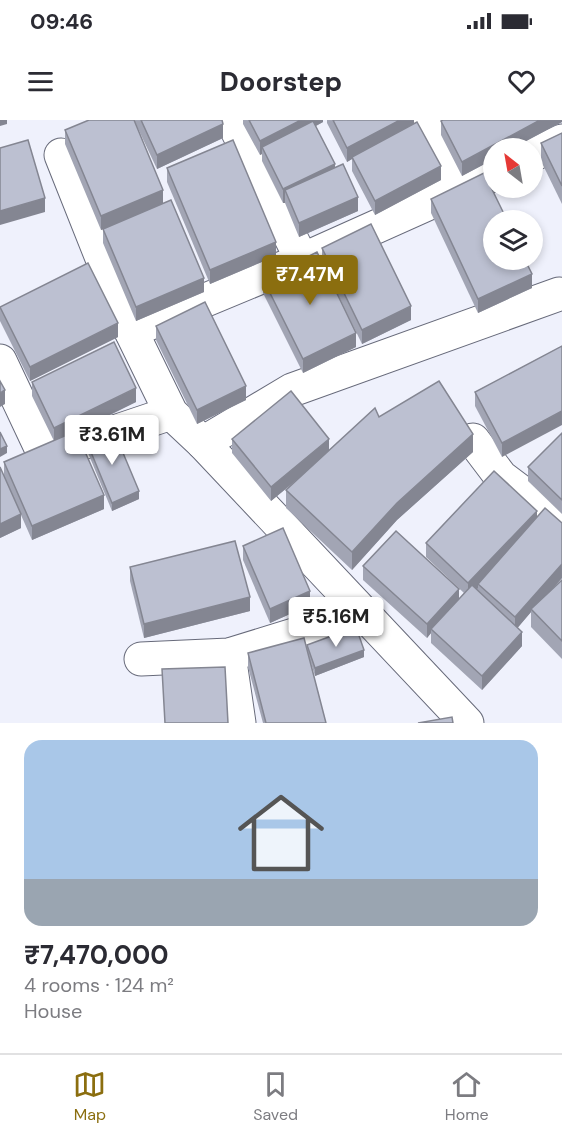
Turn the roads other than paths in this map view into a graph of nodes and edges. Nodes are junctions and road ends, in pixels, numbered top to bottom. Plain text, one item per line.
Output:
1 (232, 120) edge
2 (426, 120) edge
3 (562, 141) edge
4 (543, 150) edge
5 (61, 155) dead end
6 (483, 179) edge
7 (460, 190) junction
8 (302, 260) junction
9 (559, 294) dead end
10 (131, 331) junction
11 (0, 361) edge
12 (171, 413) junction
13 (473, 440) edge
14 (203, 443) junction
15 (562, 523) edge
16 (365, 613) junction
17 (230, 655) junction
18 (141, 659) dead end
19 (239, 723) edge
20 (467, 723) edge

1 - 8 street
2 - 7 street
3 - 4 street
5 - 10 street
6 - 7 street
7 - 8 street
8 - 10 street
9 - 14 street
10 - 12 street
11 - 12 street
12 - 14 street
13 - 15 street
14 - 16 street
16 - 17 street
16 - 20 street
17 - 18 street
17 - 19 street

